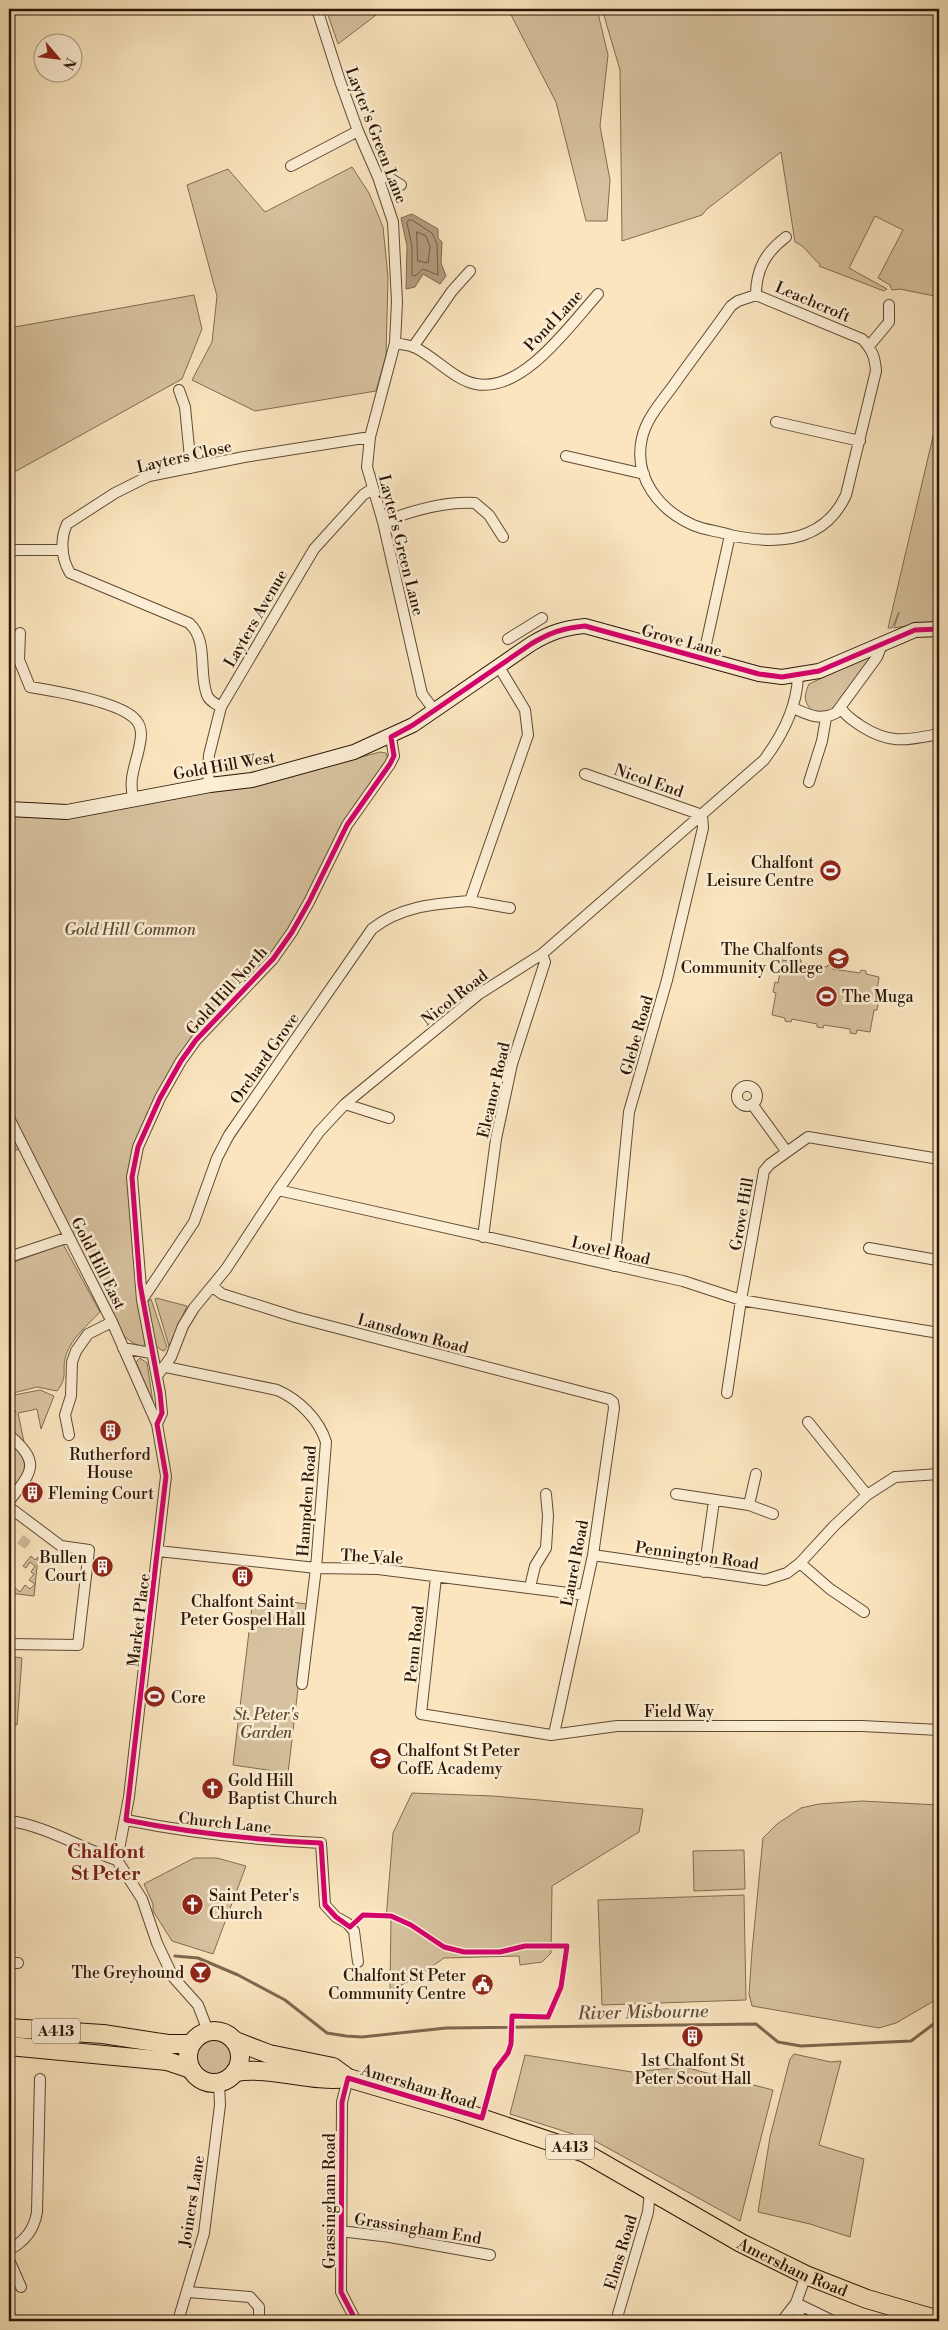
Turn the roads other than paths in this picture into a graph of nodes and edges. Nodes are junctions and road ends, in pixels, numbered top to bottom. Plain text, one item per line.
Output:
1 (317, 9) edge
2 (358, 131) junction
3 (291, 166) dead end
4 (378, 177) junction
5 (401, 185) dead end
6 (786, 237) dead end
7 (470, 271) dead end
8 (598, 294) dead end
9 (756, 294) junction
10 (889, 305) dead end
11 (395, 343) junction
12 (869, 346) junction
13 (413, 347) junction
14 (179, 390) dead end
15 (776, 422) dead end
16 (370, 437) junction
17 (860, 441) junction
18 (566, 456) dead end
19 (191, 468) junction
20 (644, 474) junction
21 (372, 489) junction
22 (383, 522) junction
23 (730, 535) junction
24 (504, 538) dead end
25 (9, 550) edge
26 (63, 550) junction
27 (542, 618) dead end
28 (939, 629) edge
29 (522, 632) junction
30 (20, 633) dead end
31 (508, 639) dead end
32 (883, 642) junction
33 (531, 644) junction
34 (702, 658) junction
35 (499, 667) junction
36 (798, 676) junction
37 (221, 707) junction
38 (794, 708) junction
39 (841, 708) junction
40 (434, 710) junction
41 (826, 718) junction
42 (939, 734) edge
43 (390, 737) junction
44 (585, 774) dead end
45 (809, 782) dead end
46 (210, 785) junction
47 (134, 800) junction
48 (9, 809) edge
49 (702, 815) junction
50 (470, 901) junction
51 (510, 908) dead end
52 (542, 954) junction
53 (345, 1104) junction
54 (752, 1104) dead end
55 (9, 1118) edge
56 (389, 1118) dead end
57 (786, 1152) junction
58 (939, 1158) edge
59 (278, 1190) junction
60 (69, 1237) junction
61 (483, 1237) junction
62 (869, 1248) dead end
63 (9, 1257) edge
64 (939, 1262) edge
65 (614, 1266) junction
66 (213, 1287) junction
67 (142, 1300) junction
68 (741, 1300) junction
69 (112, 1322) junction
70 (939, 1329) edge
71 (939, 1333) edge
72 (123, 1348) junction
73 (151, 1353) junction
74 (166, 1367) junction
75 (157, 1376) junction
76 (727, 1393) dead end
77 (609, 1399) joint
78 (808, 1422) dead end
79 (157, 1424) junction
80 (69, 1435) dead end
81 (9, 1436) edge
82 (756, 1474) dead end
83 (939, 1474) edge
84 (546, 1494) dead end
85 (676, 1494) dead end
86 (867, 1495) junction
87 (9, 1501) edge
88 (714, 1501) junction
89 (749, 1505) junction
90 (9, 1507) edge
91 (773, 1514) dead end
92 (158, 1551) junction
93 (593, 1555) junction
94 (800, 1563) junction
95 (316, 1568) junction
96 (704, 1572) junction
97 (436, 1577) junction
98 (530, 1587) junction
99 (584, 1595) junction
100 (864, 1612) dead end
101 (9, 1644) edge
102 (302, 1684) dead end
103 (422, 1714) joint
104 (939, 1730) edge
105 (554, 1734) junction
106 (126, 1820) junction
107 (9, 1821) edge
108 (117, 1860) junction
109 (358, 1962) dead end
110 (9, 2028) edge
111 (208, 2031) junction
112 (235, 2041) junction
113 (191, 2044) junction
114 (9, 2046) edge
115 (191, 2068) junction
116 (235, 2072) junction
117 (348, 2078) junction
118 (40, 2080) dead end
119 (219, 2082) junction
120 (650, 2191) junction
121 (340, 2231) junction
122 (9, 2250) edge
123 (490, 2256) dead end
124 (9, 2260) edge
125 (806, 2275) junction
126 (21, 2287) dead end
127 (188, 2292) junction
128 (796, 2303) junction
129 (939, 2320) edge
130 (178, 2321) edge
131 (259, 2321) edge
132 (356, 2321) edge
133 (616, 2321) edge
134 (782, 2321) edge
135 (801, 2321) edge
136 (833, 2321) edge

1 - 2 street, Layter's Green Lane
2 - 3 street
2 - 4 street, Layter's Green Lane
4 - 5 street
4 - 11 street, Layter's Green Lane
6 - 9 street
7 - 13 street
8 - 13 street, Pond Lane
9 - 12 street, Leachcroft
9 - 20 street, Leachcroft
10 - 12 street
11 - 13 street, Pond Lane
11 - 16 street, Layter's Green Lane
12 - 17 street, Leachcroft
14 - 19 street
15 - 17 street
16 - 19 street, Layters Close
16 - 21 street, Layter's Green Lane
17 - 23 street, Leachcroft
18 - 20 street
19 - 26 street, Layters Close
20 - 23 street, Leachcroft
21 - 22 street, Layter's Green Lane
21 - 37 street, Layters Avenue
22 - 24 street
22 - 40 street, Layter's Green Lane
23 - 34 street
25 - 26 street
26 - 37 street, Layters Close
27 - 29 street
28 - 32 street, Grove Lane
29 - 31 street
29 - 33 street
30 - 47 street
32 - 36 street, Grove Lane
32 - 39 street
33 - 34 street, Grove Lane
33 - 35 street, Grove Lane
34 - 36 street, Grove Lane
35 - 40 street, Grove Lane
35 - 50 street
36 - 38 street, Nicol Road
37 - 46 street, Layters Avenue
38 - 41 street
38 - 49 street, Nicol Road
39 - 41 street
39 - 42 street
40 - 43 street, Gold Hill West
41 - 45 street
43 - 46 street, Gold Hill West
43 - 67 street, Gold Hill North
44 - 49 street, Nicol End
46 - 47 street, Gold Hill West
47 - 48 street, Gold Hill West
49 - 52 street, Nicol Road
49 - 65 street, Glebe Road
50 - 51 street, Orchard Grove
50 - 67 street, Orchard Grove
52 - 53 street, Nicol Road
52 - 61 street, Eleanor Road
53 - 56 street
53 - 59 street, Nicol Road
54 - 57 street
55 - 60 street, Gold Hill East
57 - 58 street, Grove Hill
57 - 68 street, Grove Hill
59 - 61 street, Lovel Road
59 - 66 street, Nicol Road
60 - 63 street
60 - 69 street, Gold Hill East
61 - 65 street, Lovel Road
62 - 64 street
65 - 68 street, Lovel Road
66 - 74 street, Nicol Road
66 - 77 street, Lansdown Road
67 - 73 street, Gold Hill North
68 - 71 street, Lovel Road
68 - 76 street, Grove Hill
69 - 72 street, Gold Hill East
69 - 80 street
70 - 71 street
72 - 73 street
72 - 79 street, Gold Hill East
73 - 75 street, Gold Hill North
74 - 75 street, Nicol Road
74 - 95 street, Hampden Road
75 - 79 street, Gold Hill North
77 - 93 street, Laurel Road
78 - 86 street
79 - 92 street, Market Place
81 - 87 street
82 - 89 street
83 - 86 street, Pennington Road
84 - 98 street
85 - 88 street
86 - 94 street, Pennington Road
88 - 89 street
88 - 96 street
89 - 91 street
90 - 101 street
92 - 95 street, The Vale
92 - 106 street, Market Place
93 - 96 street, Pennington Road
93 - 99 street, Laurel Road
94 - 96 street, Pennington Road
94 - 100 street
95 - 97 street, The Vale
95 - 102 street, Hampden Road
97 - 98 street, The Vale
97 - 103 street, Penn Road
98 - 99 street, The Vale
99 - 105 street, Laurel Road
103 - 105 street, Field Way
104 - 105 street, Field Way
106 - 108 street, Market Place
106 - 109 street, Church Lane
107 - 108 street
108 - 111 street
110 - 113 highway, A413
111 - 112 highway, A413
111 - 113 highway
112 - 116 highway
112 - 117 highway, Amersham Road / A413
113 - 115 highway
114 - 115 highway, A413
115 - 119 highway, A413
116 - 117 highway, Amersham Road / A413
116 - 119 highway, A413
117 - 120 highway, Amersham Road / A413
117 - 121 street, Grassingham Road
118 - 122 street
119 - 127 street, Joiners Lane
120 - 125 highway, Amersham Road / A413
120 - 133 street, Elms Road
121 - 123 street, Grassingham End
121 - 132 street, Grassingham Road
124 - 126 street
125 - 128 street
125 - 129 highway, Amersham Road / A413
127 - 130 street, Joiners Lane
127 - 131 street
128 - 134 street
128 - 135 street
128 - 136 street

